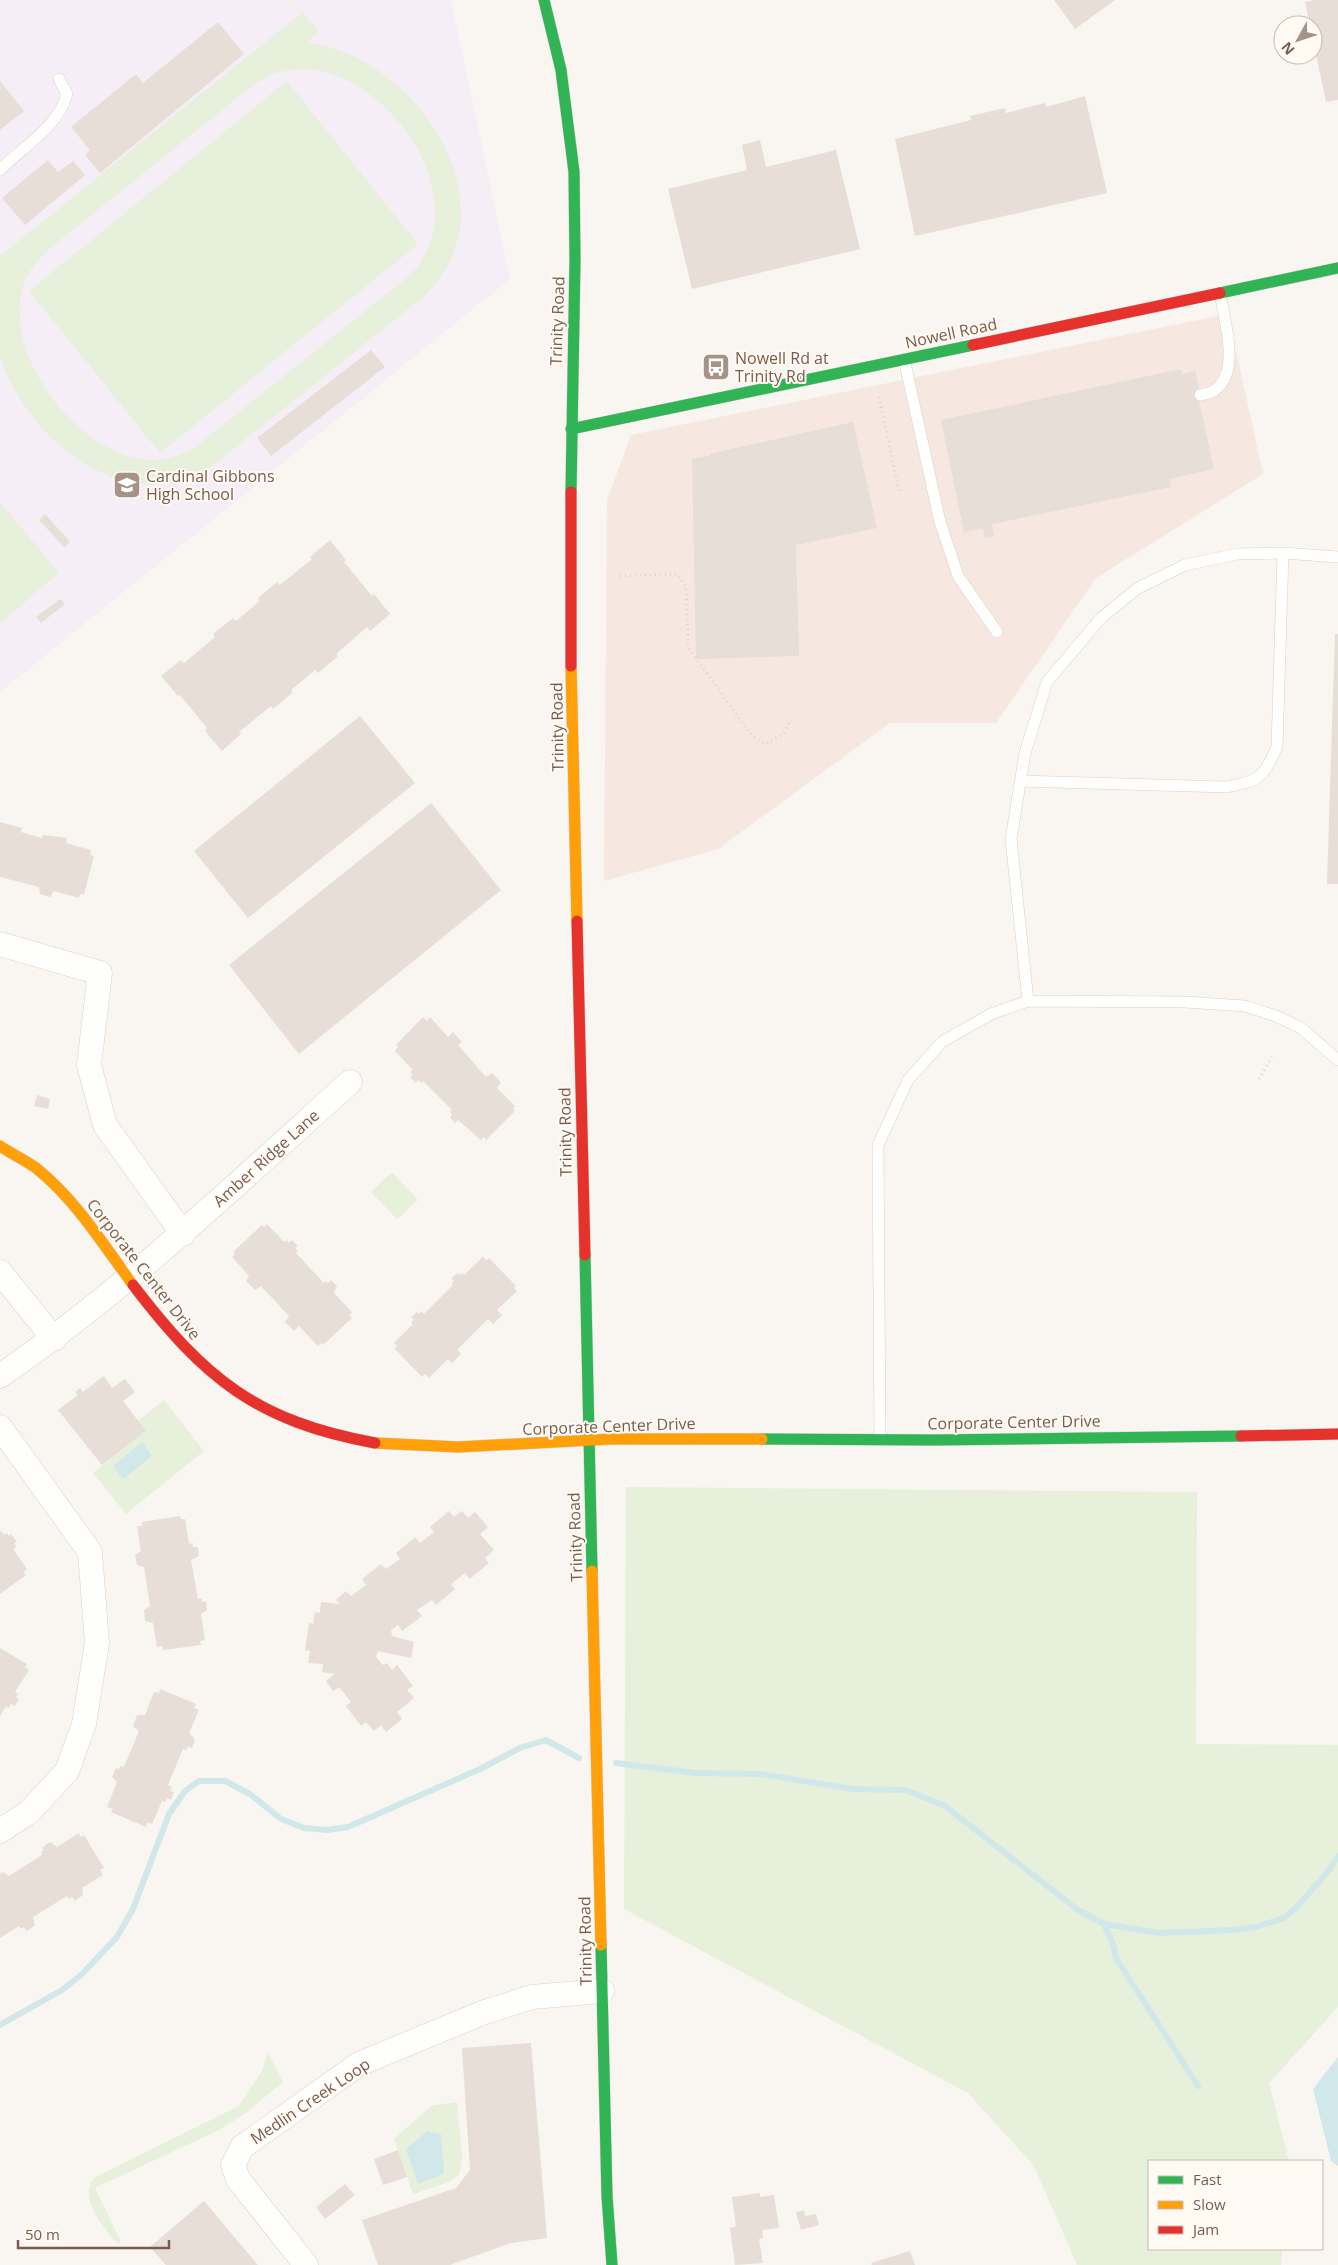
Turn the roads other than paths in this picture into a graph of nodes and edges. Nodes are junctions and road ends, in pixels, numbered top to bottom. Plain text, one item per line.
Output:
1 (544, 0) edge
2 (59, 79) dead end
3 (0, 170) edge
4 (1338, 268) edge
5 (1220, 293) junction
6 (904, 359) junction
7 (1200, 395) dead end
8 (571, 429) junction
9 (1283, 553) junction
10 (1338, 556) edge
11 (997, 632) dead end
12 (1020, 780) junction
13 (0, 944) edge
14 (1028, 1001) junction
15 (1338, 1060) edge
16 (350, 1082) dead end
17 (0, 1146) edge
18 (183, 1234) junction
19 (0, 1272) edge
20 (129, 1279) junction
21 (54, 1339) junction
22 (0, 1376) edge
23 (0, 1427) edge
24 (1338, 1434) edge
25 (588, 1440) junction
26 (880, 1440) junction
27 (0, 1831) edge
28 (602, 1991) junction
29 (306, 2265) edge
30 (612, 2265) edge

1 - 8 main road, Trinity Road
2 - 3 lane
4 - 5 main road, Nowell Road
5 - 6 main road, Nowell Road
5 - 7 lane
6 - 8 main road, Nowell Road
6 - 11 lane
8 - 25 main road, Trinity Road
9 - 10 lane
9 - 12 lane
9 - 12 lane
12 - 14 lane
13 - 18 street
14 - 15 lane
14 - 26 lane
16 - 18 street, Amber Ridge Lane
17 - 20 main road, Corporate Center Drive
18 - 20 street, Amber Ridge Lane
19 - 21 street
20 - 21 street, Amber Ridge Lane
20 - 25 main road, Corporate Center Drive
21 - 22 street, Amber Ridge Lane
23 - 27 street
24 - 26 main road, Corporate Center Drive
25 - 26 main road, Corporate Center Drive
25 - 28 main road, Trinity Road
28 - 29 street, Medlin Creek Loop
28 - 30 main road, Trinity Road

